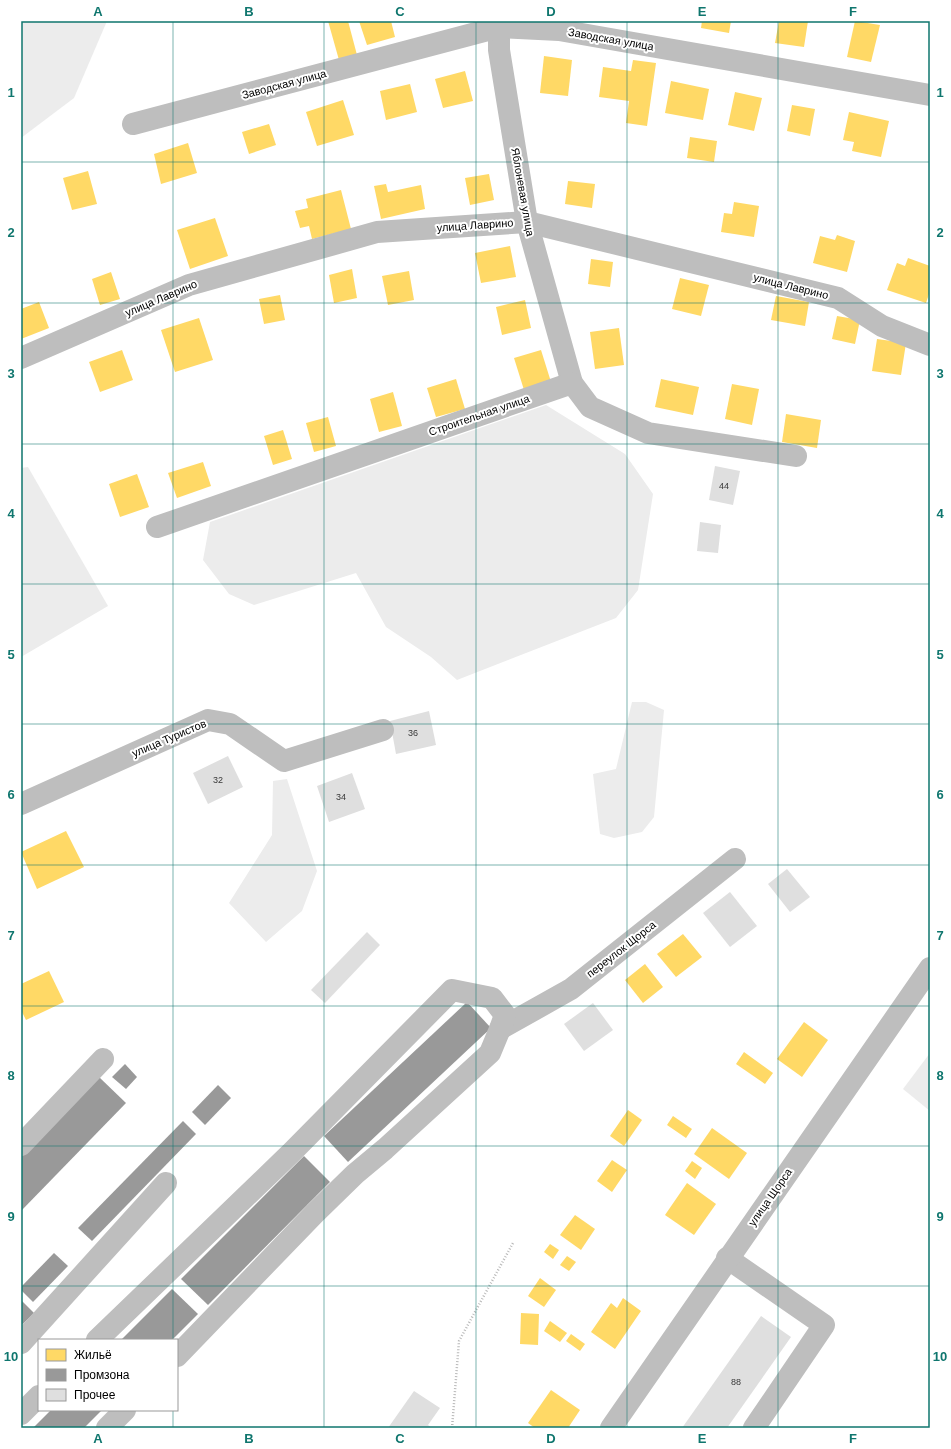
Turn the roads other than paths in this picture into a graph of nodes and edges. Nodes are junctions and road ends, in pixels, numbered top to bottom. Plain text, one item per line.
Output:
1 (500, 24) edge
2 (930, 95) edge
3 (133, 124) dead end
4 (526, 222) junction
5 (930, 346) edge
6 (21, 358) edge
7 (572, 383) junction
8 (796, 456) dead end
9 (157, 527) dead end
10 (383, 730) dead end
11 (21, 804) edge
12 (735, 859) dead end
13 (930, 968) edge
14 (500, 1029) junction
15 (103, 1059) dead end
16 (21, 1145) edge
17 (166, 1183) dead end
18 (728, 1258) junction
19 (98, 1339) edge
20 (21, 1343) edge
21 (178, 1355) edge
22 (38, 1397) edge
23 (124, 1411) edge
24 (21, 1414) edge
25 (107, 1428) edge
26 (611, 1428) edge
27 (754, 1428) edge

1 - 2 street, Заводская улица
1 - 3 street, Заводская улица
1 - 4 street, Яблоневая улица
4 - 5 street, улица Лаврино
4 - 6 street, улица Лаврино
4 - 7 street, Яблоневая улица
7 - 8 street
7 - 9 street, Строительная улица
10 - 11 street, улица Туристов
12 - 14 street, переулок Щорса
13 - 18 street, улица Щорса
14 - 19 street
14 - 21 street
15 - 16 street
17 - 20 street
18 - 26 street, улица Щорса
18 - 27 street
22 - 24 street
23 - 25 street

